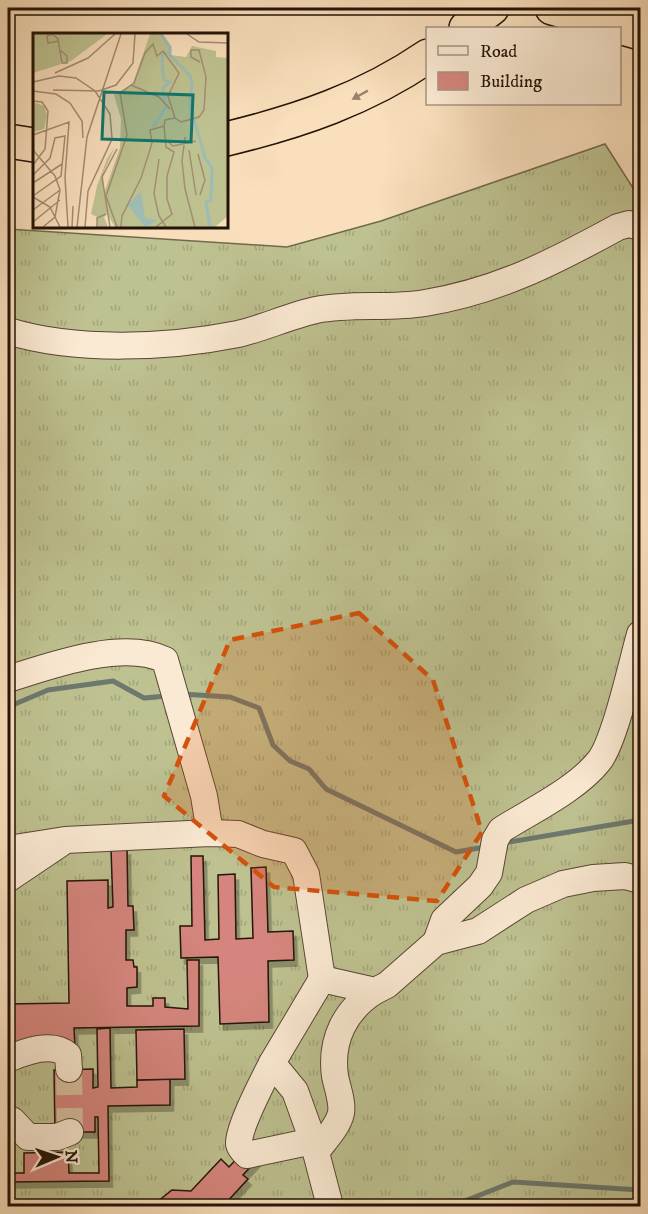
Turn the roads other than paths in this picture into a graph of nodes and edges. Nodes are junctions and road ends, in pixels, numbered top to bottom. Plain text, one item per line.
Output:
1 (492, 8) edge
2 (552, 8) edge
3 (467, 27) edge
4 (619, 27) edge
5 (621, 28) edge
6 (640, 33) edge
7 (419, 61) edge
8 (228, 138) edge
9 (8, 141) edge
10 (33, 145) edge
11 (640, 227) edge
12 (8, 332) edge
13 (640, 633) edge
14 (8, 680) edge
15 (210, 833) junction
16 (65, 840) junction
17 (8, 849) edge
18 (8, 879) edge
19 (640, 880) edge
20 (436, 942) junction
21 (322, 979) junction
22 (375, 991) junction
23 (8, 1059) edge
24 (272, 1063) junction
25 (69, 1070) tunnel mouth
26 (8, 1119) edge
27 (70, 1132) dead end
28 (315, 1146) junction
29 (329, 1200) edge

1 - 3 highway
2 - 4 highway
5 - 6 highway
7 -> 8 highway
9 - 10 highway
11 - 12 lane
13 - 20 lane
14 - 15 lane
15 - 16 lane
15 - 21 lane
16 - 17 lane
16 - 18 lane
19 - 20 lane
20 - 22 lane
21 - 22 lane
21 - 24 lane
22 - 28 lane
23 - 25 lane
24 - 28 lane
24 - 28 lane
26 - 27 lane
28 - 29 lane

